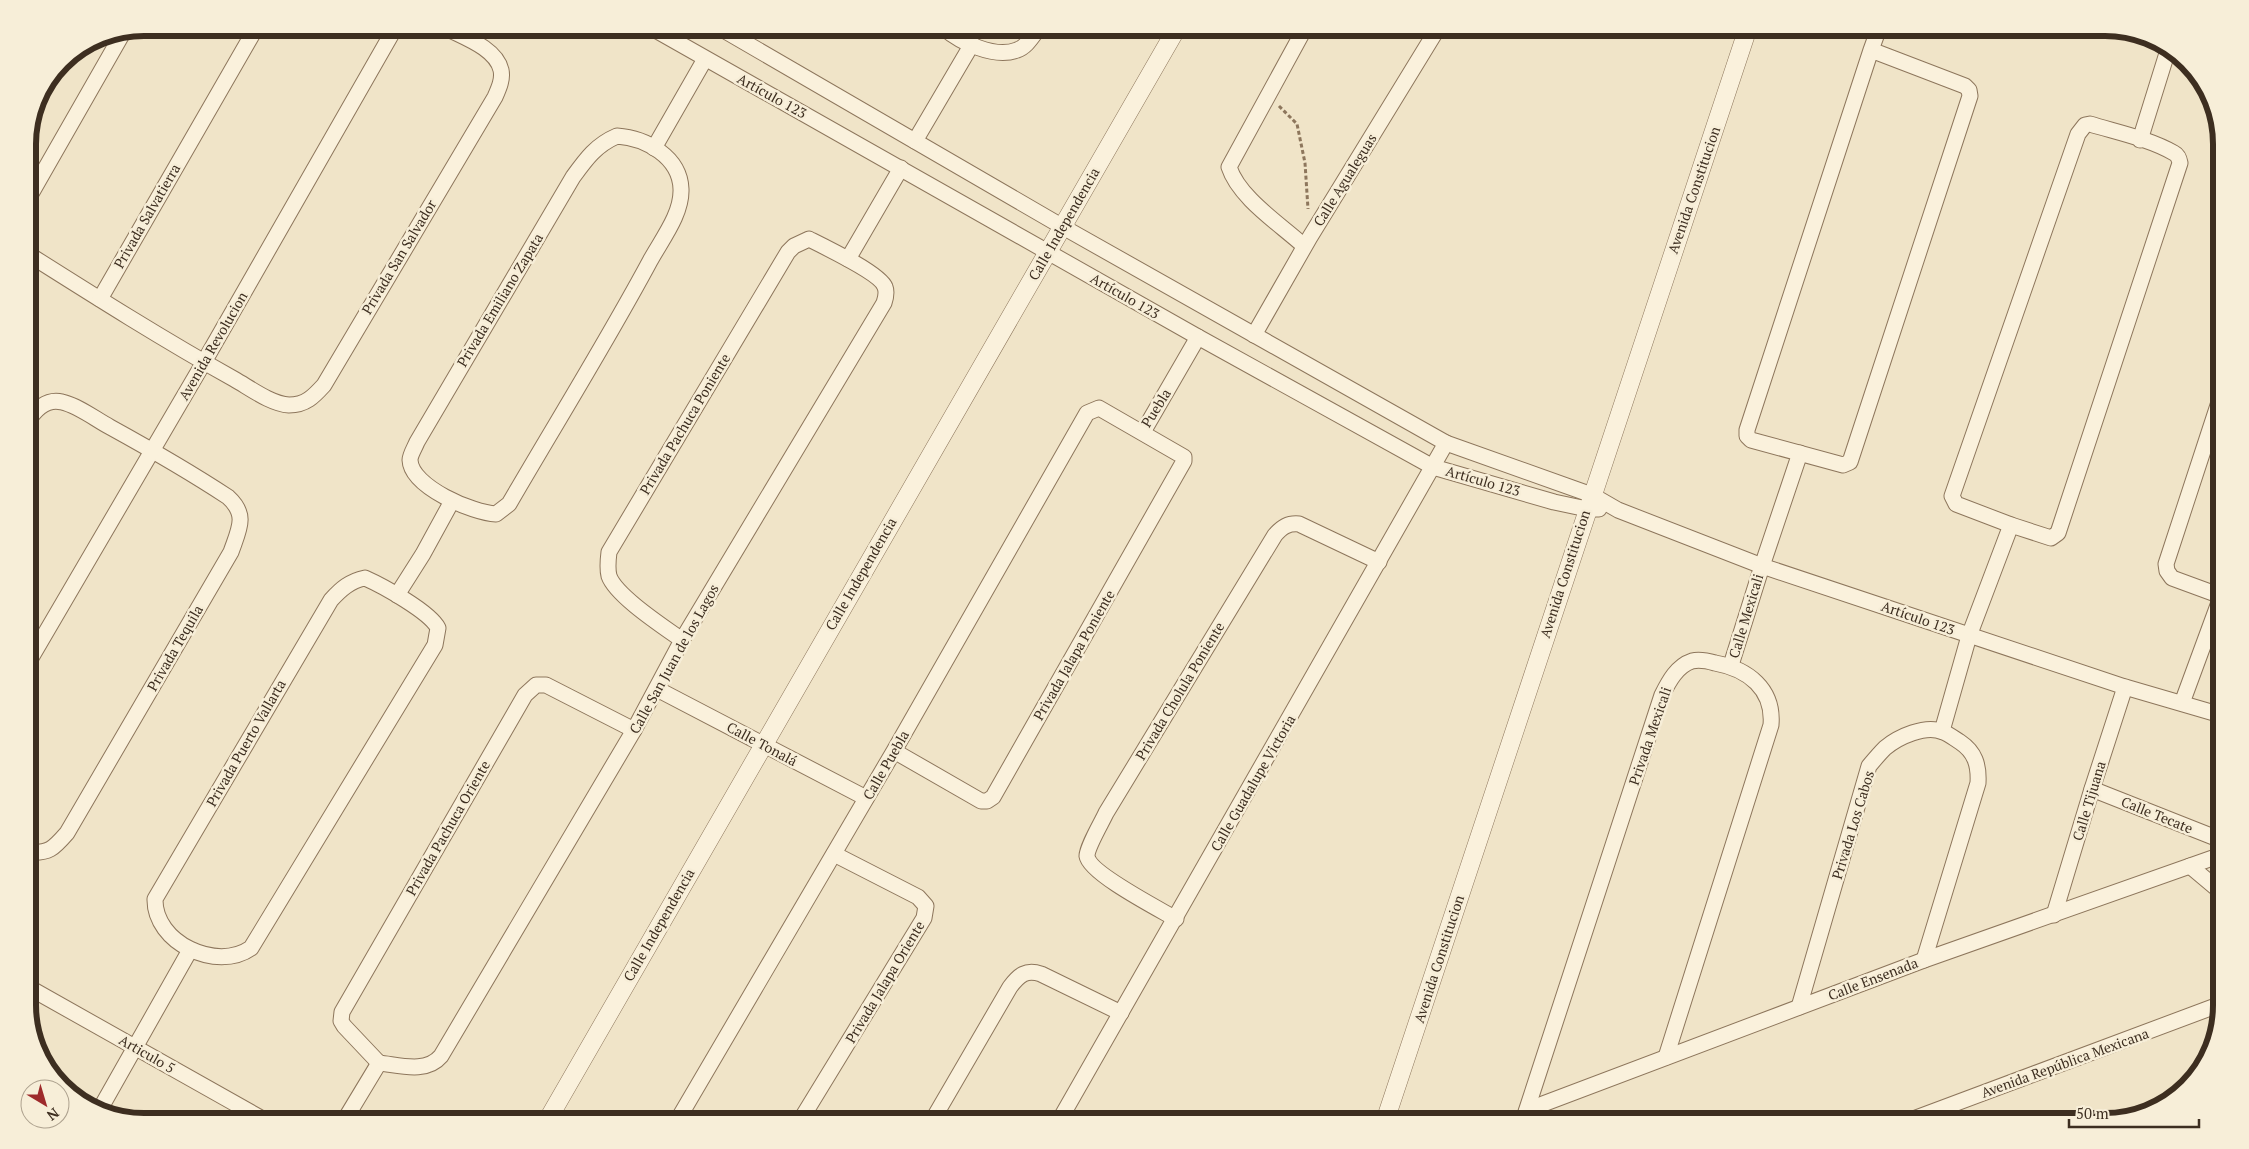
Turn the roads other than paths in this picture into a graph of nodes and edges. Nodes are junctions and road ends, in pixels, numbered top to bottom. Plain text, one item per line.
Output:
1 (251, 36) edge
2 (390, 36) edge
3 (461, 36) edge
4 (666, 36) edge
5 (735, 36) edge
6 (958, 36) edge
7 (1032, 36) edge
8 (1172, 36) edge
9 (1300, 36) edge
10 (1433, 36) edge
11 (1745, 36) edge
12 (1876, 36) edge
13 (120, 39) edge
14 (972, 44) junction
15 (1872, 50) junction
16 (2166, 55) edge
17 (705, 59) junction
18 (2140, 140) junction
19 (915, 141) junction
20 (654, 148) junction
21 (901, 168) junction
22 (36, 185) edge
23 (1063, 226) junction
24 (1307, 241) junction
25 (1048, 252) junction
26 (36, 259) edge
27 (848, 259) junction
28 (100, 299) junction
29 (1254, 334) junction
30 (1198, 338) junction
31 (204, 362) junction
32 (1093, 409) joint
33 (36, 412) edge
34 (2213, 420) edge
35 (1143, 432) junction
36 (1446, 444) junction
37 (152, 450) junction
38 (1800, 453) junction
39 (1433, 467) junction
40 (452, 501) junction
41 (1589, 502) junction
42 (2011, 525) junction
43 (1378, 562) junction
44 (1762, 566) junction
45 (2213, 594) edge
46 (397, 596) junction
47 (2213, 619) edge
48 (1968, 636) junction
49 (682, 640) junction
50 (36, 649) edge
51 (1731, 666) junction
52 (2125, 688) junction
53 (658, 689) junction
54 (2182, 703) junction
55 (2213, 713) edge
56 (634, 730) junction
57 (1942, 731) junction
58 (762, 744) junction
59 (894, 751) junction
60 (2092, 789) junction
61 (866, 798) junction
62 (2213, 836) edge
63 (36, 853) edge
64 (834, 854) junction
65 (2213, 858) edge
66 (2190, 866) junction
67 (2213, 885) edge
68 (2054, 915) junction
69 (1176, 918) junction
70 (190, 950) junction
71 (1924, 960) junction
72 (36, 991) edge
73 (1799, 1007) junction
74 (2213, 1007) edge
75 (1121, 1014) junction
76 (134, 1046) junction
77 (1666, 1057) junction
78 (379, 1063) junction
79 (102, 1104) edge
80 (250, 1113) edge
81 (349, 1113) edge
82 (552, 1113) edge
83 (683, 1113) edge
84 (805, 1113) edge
85 (937, 1113) edge
86 (1063, 1113) edge
87 (1388, 1113) edge
88 (1526, 1113) edge
89 (1532, 1113) edge
90 (1932, 1113) edge

1 - 28 street, Privada Salvatierra
2 - 31 street, Avenida Revolucion
3 - 31 street, Privada San Salvador
4 - 17 street, Artículo 123
5 - 19 street, Artículo 123
6 - 14 street
7 - 14 street
8 - 23 street, Calle Independencia
9 - 24 street
10 - 24 street, Calle Agualeguas
11 - 41 street, Avenida Constitucion
12 - 15 street
13 - 22 street
14 - 19 street
15 - 38 street
15 - 38 street
16 - 18 street
17 - 20 street
17 - 21 street, Artículo 123
18 - 42 street
18 - 42 street
19 - 23 street, Artículo 123
20 - 40 street, Privada Emiliano Zapata
20 - 40 street, Privada Emiliano Zapata
21 - 25 street, Artículo 123
21 - 27 street
23 - 25 street, Calle Independencia
23 - 29 street, Artículo 123
24 - 29 street, Calle Agualeguas
25 - 30 street, Artículo 123
25 - 58 street, Calle Independencia
26 - 28 street
27 - 49 street, Calle San Juan de los Lagos
27 - 49 street, Privada Pachuca Poniente
28 - 31 street
29 - 36 street, Artículo 123
30 - 35 street, Puebla
30 - 39 street, Artículo 123
31 - 37 street, Avenida Revolucion
32 - 35 street, Puebla
32 - 59 street, Calle Puebla
33 - 37 street
34 - 45 street
35 - 59 street, Privada Jalapa Poniente
36 - 39 street, Calle Guadalupe Victoria
36 - 41 street, Artículo 123
37 - 50 street, Avenida Revolucion
37 - 63 street, Privada Tequila
38 - 44 street, Calle Mexicali
39 - 41 street, Artículo 123
39 - 43 street, Calle Guadalupe Victoria
40 - 46 street
41 - 44 street, Artículo 123
41 - 87 street, Avenida Constitucion
42 - 48 street
43 - 69 street, Calle Guadalupe Victoria
43 - 69 street, Privada Cholula Poniente
44 - 48 street, Artículo 123
44 - 51 street, Calle Mexicali
46 - 70 street, Privada Puerto Vallarta
46 - 70 street, Privada Puerto Vallarta
47 - 54 street
48 - 52 street, Artículo 123
48 - 57 street
49 - 53 street, Calle San Juan de los Lagos
51 - 77 street, Privada Mexicali
51 - 88 street, Privada Mexicali
52 - 54 street, Artículo 123
52 - 60 street, Calle Tijuana
53 - 56 street, Calle San Juan de los Lagos
53 - 58 street, Calle Tonalá
54 - 55 street, Artículo 123
56 - 78 street, Calle San Juan de los Lagos
56 - 78 street, Privada Pachuca Oriente
57 - 71 street
57 - 73 street, Privada Los Cabos
58 - 61 street, Calle Tonalá
58 - 82 street, Calle Independencia
59 - 61 street, Calle Puebla
60 - 62 street, Calle Tecate
60 - 68 street, Calle Tijuana
61 - 64 street, Calle Puebla
64 - 83 street, Calle Puebla
64 - 84 street, Privada Jalapa Oriente
65 - 66 street, Calle Ensenada
66 - 67 street
66 - 68 street, Calle Ensenada
68 - 71 street, Calle Ensenada
69 - 75 street, Calle Guadalupe Victoria
70 - 76 street
71 - 73 street, Calle Ensenada
72 - 76 street, Articulo 5
73 - 77 street, Calle Ensenada
74 - 90 street, Avenida República Mexicana
75 - 85 street
75 - 86 street, Calle Guadalupe Victoria
76 - 79 street
76 - 80 street, Articulo 5
77 - 89 street, Calle Ensenada
78 - 81 street

